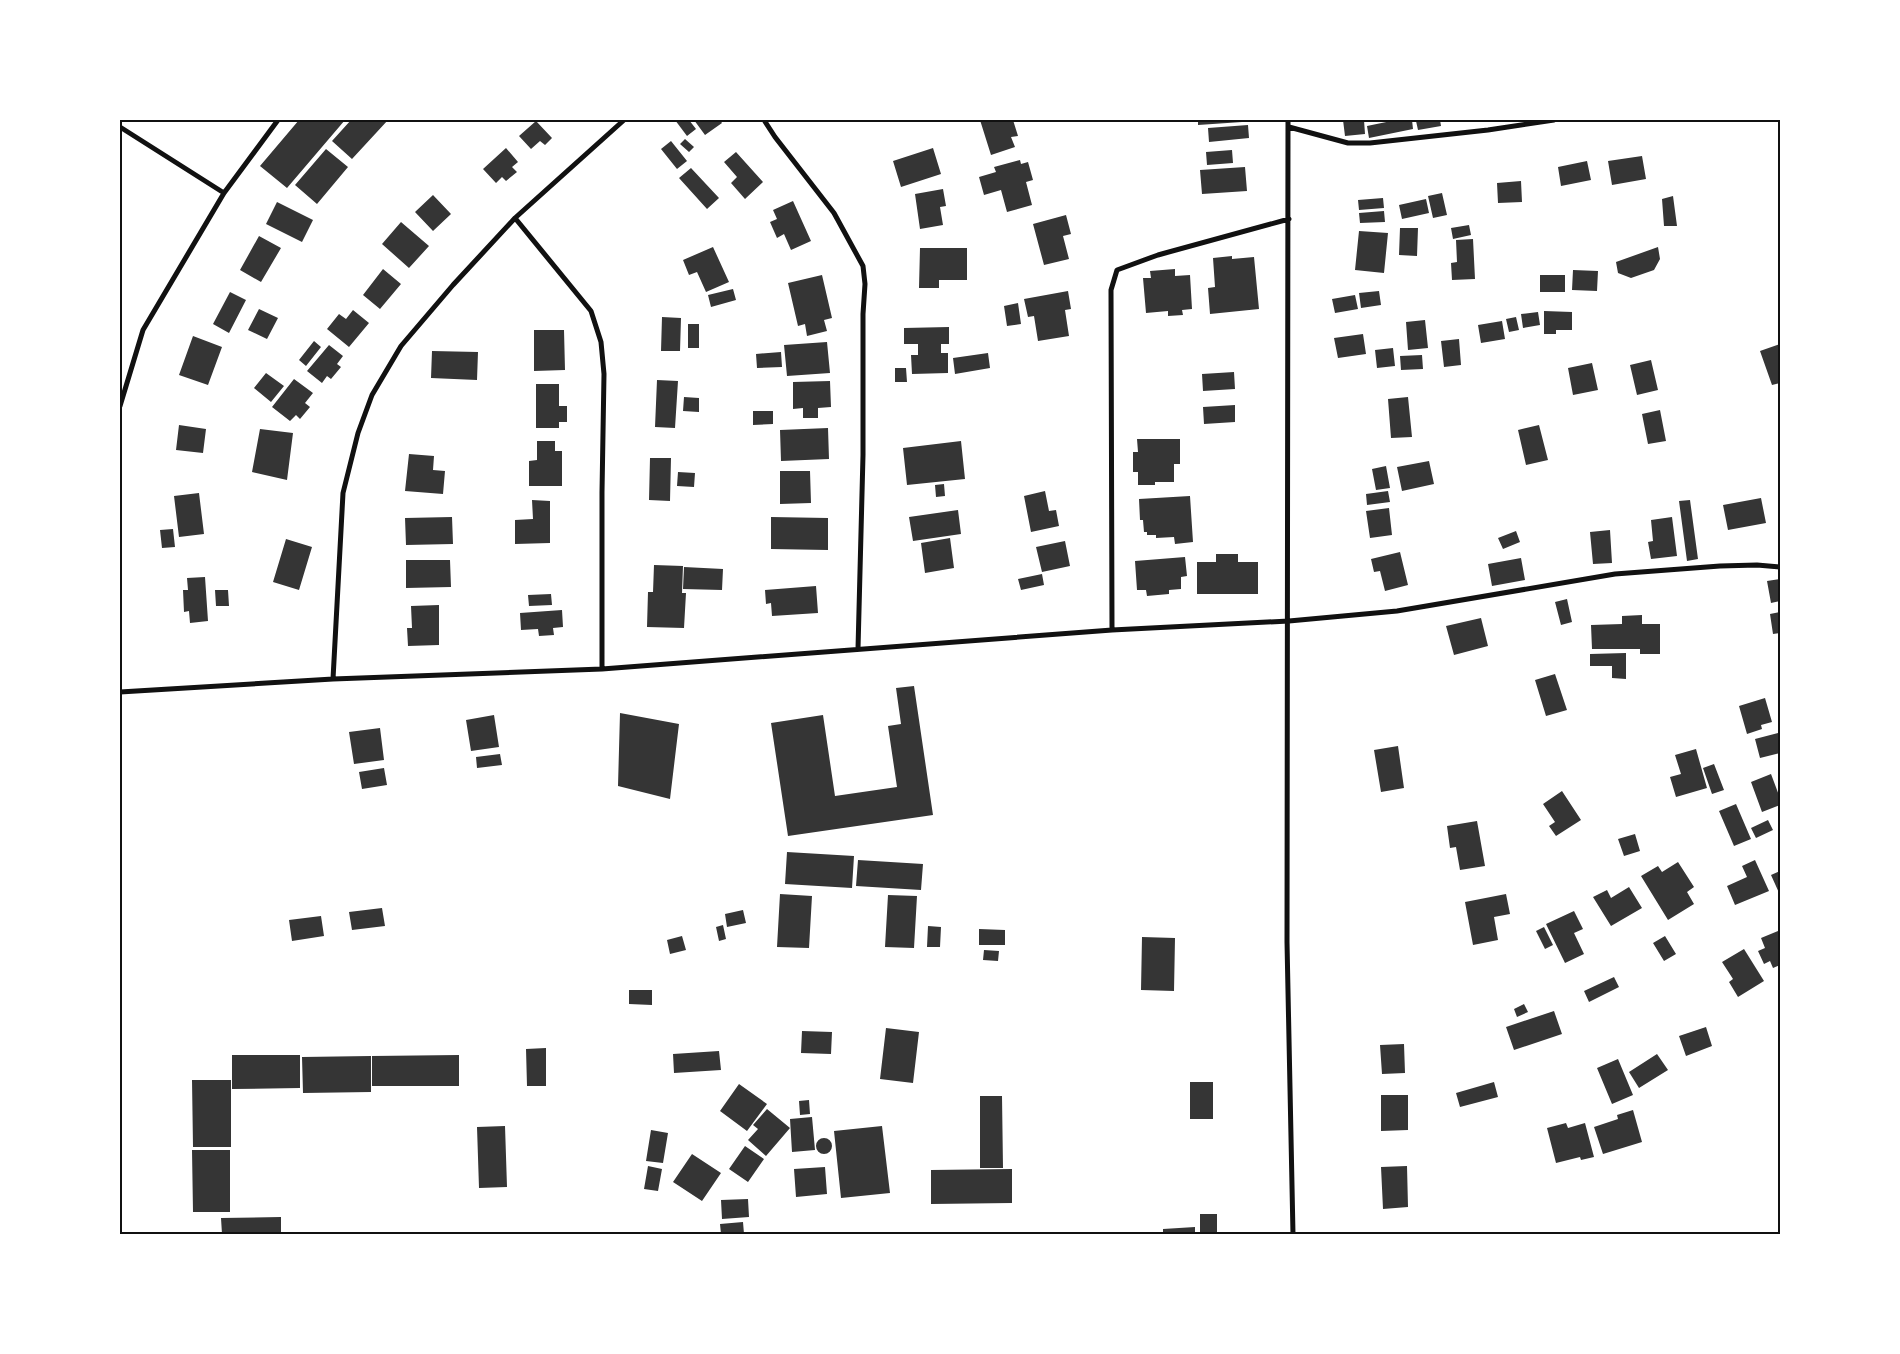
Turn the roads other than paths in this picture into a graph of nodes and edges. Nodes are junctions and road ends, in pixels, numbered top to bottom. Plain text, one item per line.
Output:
1 (278, 120) edge
2 (624, 120) edge
3 (764, 120) edge
4 (1288, 120) edge
5 (1554, 120) edge
6 (120, 127) edge
7 (1289, 127) junction
8 (224, 193) junction
9 (515, 218) junction
10 (1289, 219) junction
11 (120, 406) edge
12 (1780, 567) edge
13 (1289, 621) junction
14 (1112, 630) junction
15 (858, 649) junction
16 (602, 669) junction
17 (333, 679) junction
18 (120, 692) edge
19 (1293, 1234) edge

1 - 8 street
2 - 9 street
3 - 15 street
4 - 7 street
5 - 7 street
6 - 8 street
7 - 10 street
8 - 11 street
9 - 16 street
9 - 17 street
10 - 13 street
10 - 14 street
12 - 13 street
13 - 14 street
13 - 19 street
14 - 15 street
15 - 16 street
16 - 17 street
17 - 18 street

